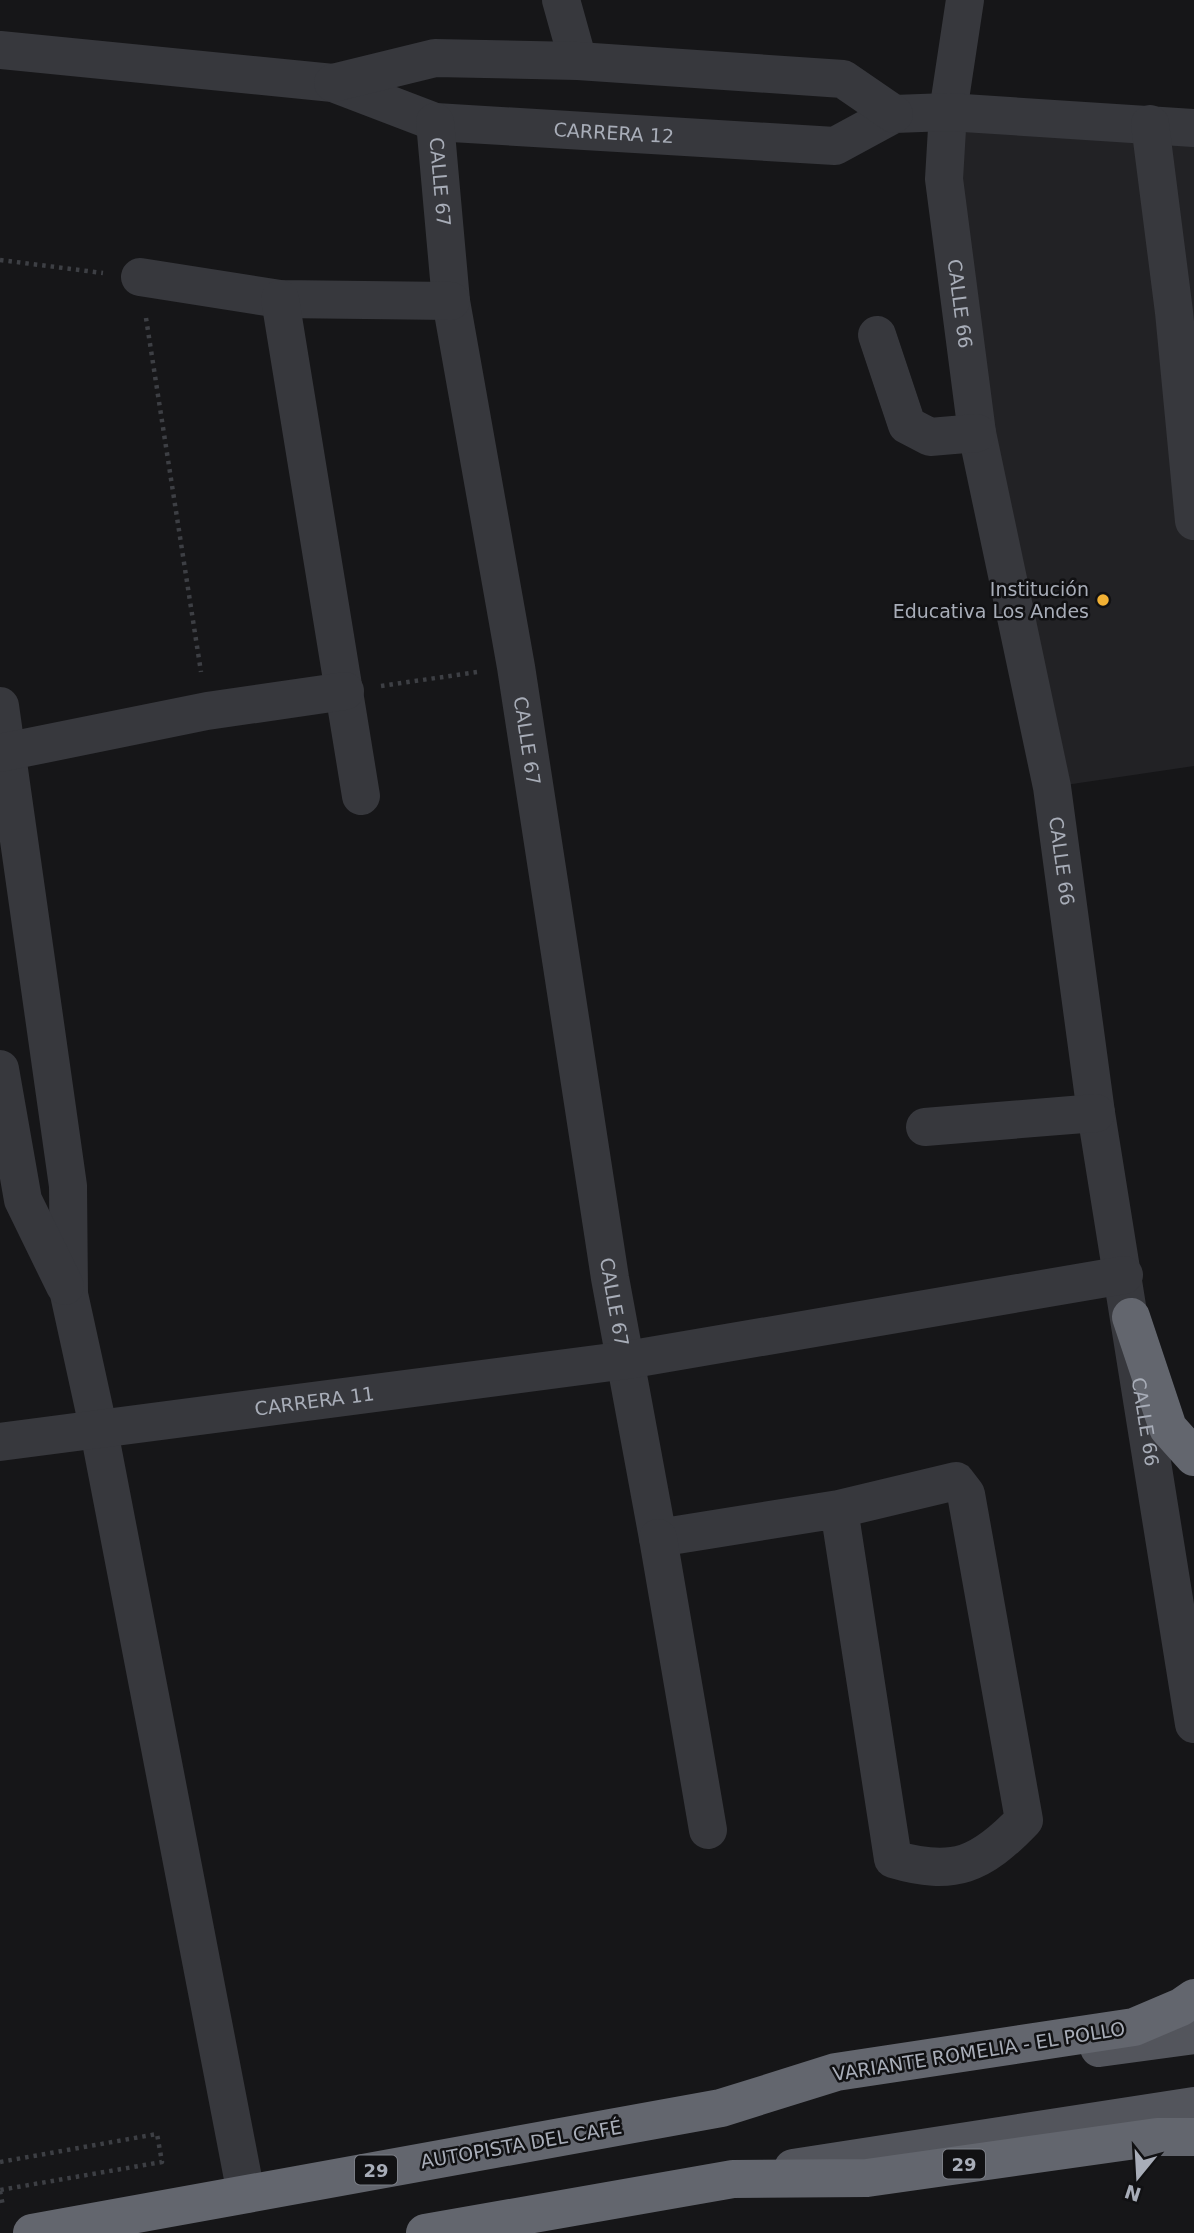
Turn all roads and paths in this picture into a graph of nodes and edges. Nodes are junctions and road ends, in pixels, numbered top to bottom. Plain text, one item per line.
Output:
1 (561, 0) edge
2 (965, 0) edge
3 (0, 50) edge
4 (578, 61) junction
5 (333, 83) junction
6 (948, 112) junction
7 (894, 114) junction
8 (435, 122) junction
9 (1150, 124) junction
10 (1194, 128) edge
11 (0, 260) edge
12 (140, 277) junction
13 (279, 299) junction
14 (452, 301) junction
15 (1184, 312) edge
16 (877, 335) dead end
17 (977, 433) junction
18 (1192, 471) edge
19 (1194, 520) edge
20 (516, 667) junction
21 (345, 691) junction
22 (0, 706) edge
23 (207, 711) junction
24 (3, 752) edge
25 (360, 796) dead end
26 (0, 1069) edge
27 (1096, 1113) junction
28 (925, 1127) dead end
29 (1124, 1275) junction
30 (69, 1294) junction
31 (1131, 1317) junction
32 (627, 1360) junction
33 (99, 1431) junction
34 (0, 1442) edge
35 (1194, 1457) edge
36 (839, 1509) junction
37 (658, 1538) junction
38 (1194, 1724) edge
39 (708, 1830) dead end
40 (1194, 1987) edge
41 (1194, 1998) edge
42 (1134, 2027) junction
43 (1194, 2035) edge
44 (1194, 2106) edge
45 (720, 2108) junction
46 (1194, 2137) edge
47 (0, 2162) edge
48 (733, 2179) junction
49 (0, 2190) edge
50 (246, 2194) junction
51 (32, 2233) edge
52 (425, 2233) edge

1 - 4 street
2 - 6 street, CALLE 66
3 - 5 street, CARRERA 12
4 - 5 street, CARRERA 12
4 - 7 street, CARRERA 12
5 - 8 street, CARRERA 12
6 - 7 street, CARRERA 12
6 - 9 street, CARRERA 12
6 - 17 street, CALLE 66
7 - 8 street, CARRERA 12
8 - 14 street, CALLE 67
9 - 10 street, CARRERA 12
9 - 15 street
11 - 12 path
12 - 13 street
12 - 23 path
13 - 14 street
13 - 21 street
14 - 20 street, CALLE 67
15 - 18 street
16 - 17 street
17 - 27 street, CALLE 66
18 - 19 street
20 - 21 path
20 - 32 street, CALLE 67
21 - 23 street
21 - 25 street
22 - 24 street
23 - 24 street
24 - 30 street
26 - 30 street
27 - 28 street
27 - 29 street, CALLE 66
29 - 31 street, CALLE 66
29 - 32 street, CARRERA 11
30 - 33 street
31 - 35 highway
31 - 38 street, CALLE 66
32 - 33 street, CARRERA 11
32 - 37 street, CALLE 67
33 - 34 street, CARRERA 11
33 - 50 street
36 - 36 street
36 - 37 street
37 - 39 street, CALLE 67
40 - 42 street
41 - 42 highway, VARIANTE ROMELIA - EL POLLO / 29
42 - 45 highway, VARIANTE ROMELIA - EL POLLO / 29
43 - 45 main road, 29
44 - 48 main road, 29
45 - 50 highway, AUTOPISTA DEL CAFÉ / 29
46 - 48 highway, 29
47 - 49 path
48 - 52 highway, 29
50 - 51 highway, AUTOPISTA DEL CAFÉ / 29

